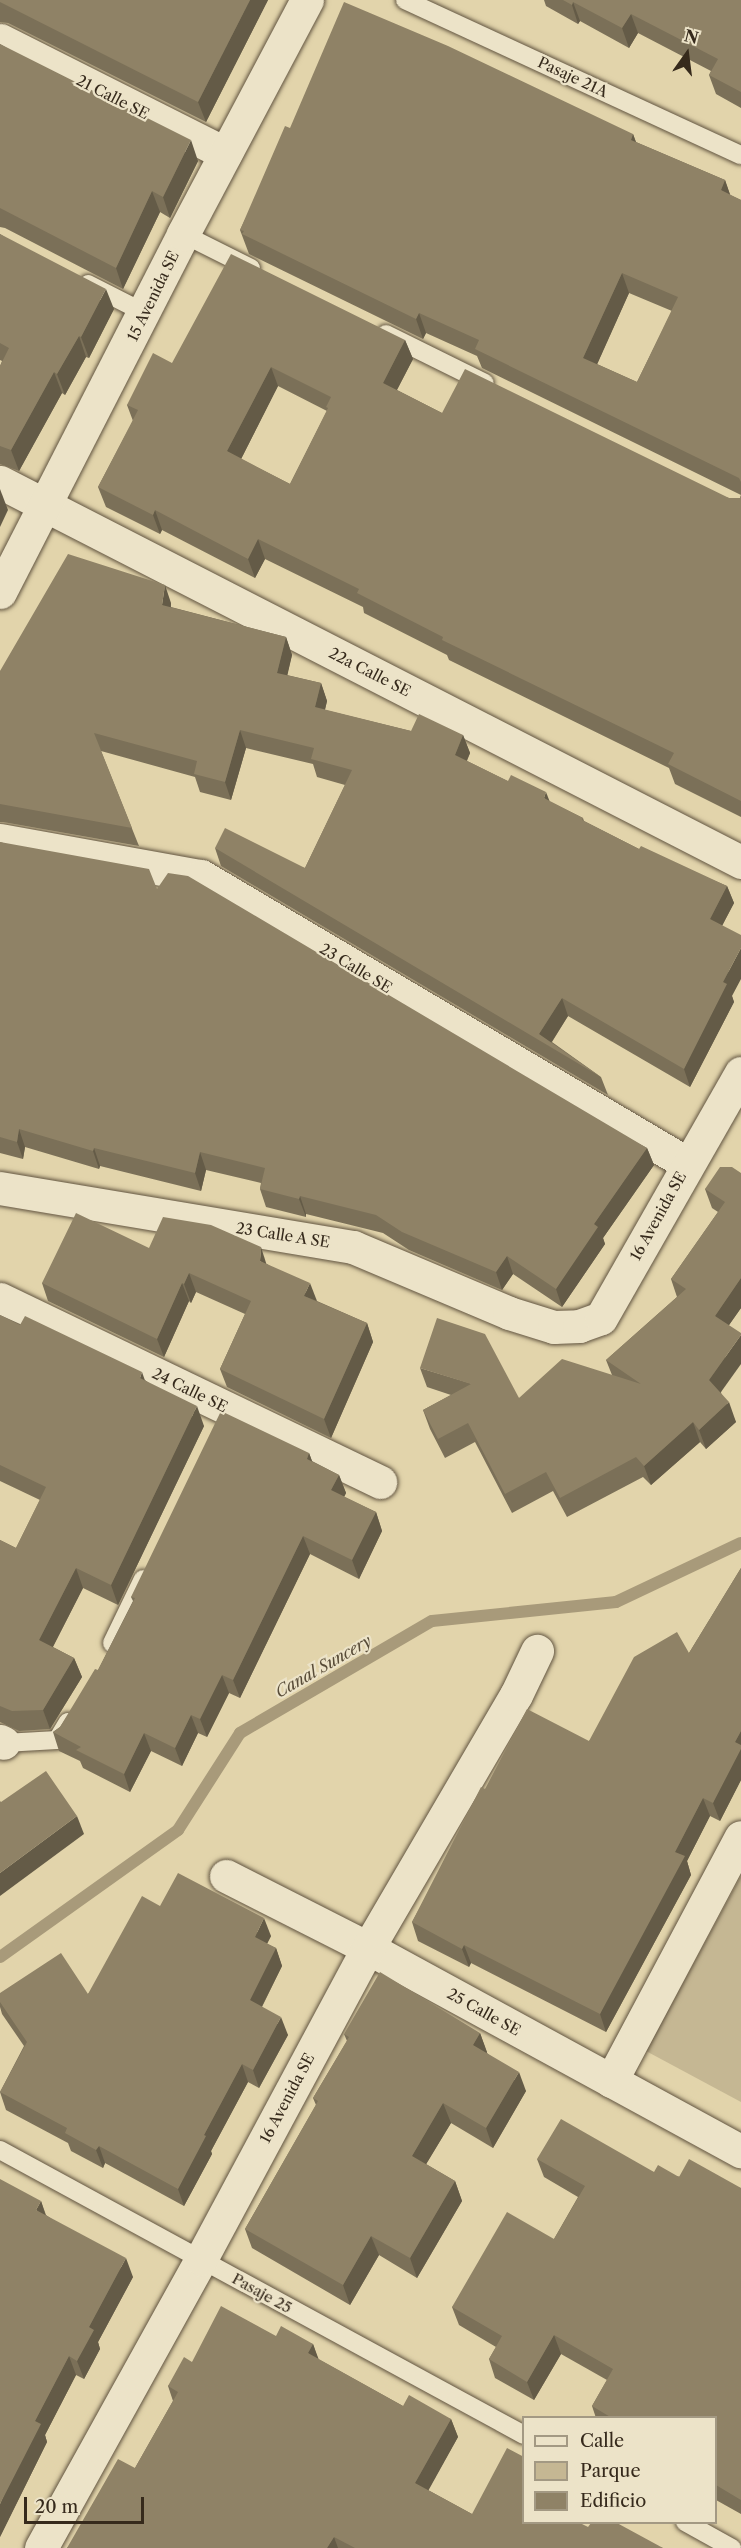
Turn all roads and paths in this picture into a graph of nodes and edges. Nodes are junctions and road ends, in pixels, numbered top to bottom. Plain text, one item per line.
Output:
1 (307, 0) edge
2 (405, 0) edge
3 (0, 40) edge
4 (225, 153) junction
5 (741, 155) edge
6 (183, 234) junction
7 (72, 276) edge
8 (269, 276) edge
9 (145, 313) junction
10 (365, 324) edge
11 (505, 392) edge
12 (0, 482) edge
13 (45, 505) junction
14 (0, 592) edge
15 (0, 840) edge
16 (741, 862) edge
17 (741, 1074) edge
18 (688, 1164) junction
19 (0, 1188) edge
20 (0, 1299) edge
21 (554, 1327) joint
22 (380, 1482) dead end
23 (150, 1565) edge
24 (537, 1651) dead end
25 (105, 1659) edge
26 (75, 1710) edge
27 (2, 1742) edge
28 (741, 1837) edge
29 (226, 1876) dead end
30 (368, 1948) junction
31 (611, 2081) junction
32 (0, 2150) edge
33 (741, 2151) edge
34 (201, 2259) junction
35 (522, 2434) edge
36 (687, 2524) edge
37 (41, 2548) edge
38 (732, 2548) edge

1 - 4 street, 15 Avenida SE
2 - 5 lane, Pasaje 21A
3 - 4 street, 21 Calle SE
4 - 6 street, 15 Avenida SE
6 - 8 lane
6 - 9 street, 15 Avenida SE
7 - 9 lane
9 - 13 street, 15 Avenida SE
10 - 11 lane
12 - 13 street, 22a Calle SE
13 - 14 street, 15 Avenida SE
13 - 16 street, 22a Calle SE
15 - 18 street, 23 Calle SE
17 - 18 street, 16 Avenida SE
18 - 21 street, 16 Avenida SE
19 - 21 street, 23 Calle A SE
20 - 22 street, 24 Calle SE
23 - 25 lane
24 - 30 street, 16 Avenida SE
26 - 27 lane
28 - 31 street
29 - 30 street, 25 Calle SE
30 - 31 street, 25 Calle SE
30 - 34 street, 16 Avenida SE
31 - 33 street, 25 Calle SE
32 - 34 lane, Pasaje 25
34 - 35 lane, Pasaje 25
34 - 37 street, 16 Avenida SE
36 - 38 lane

